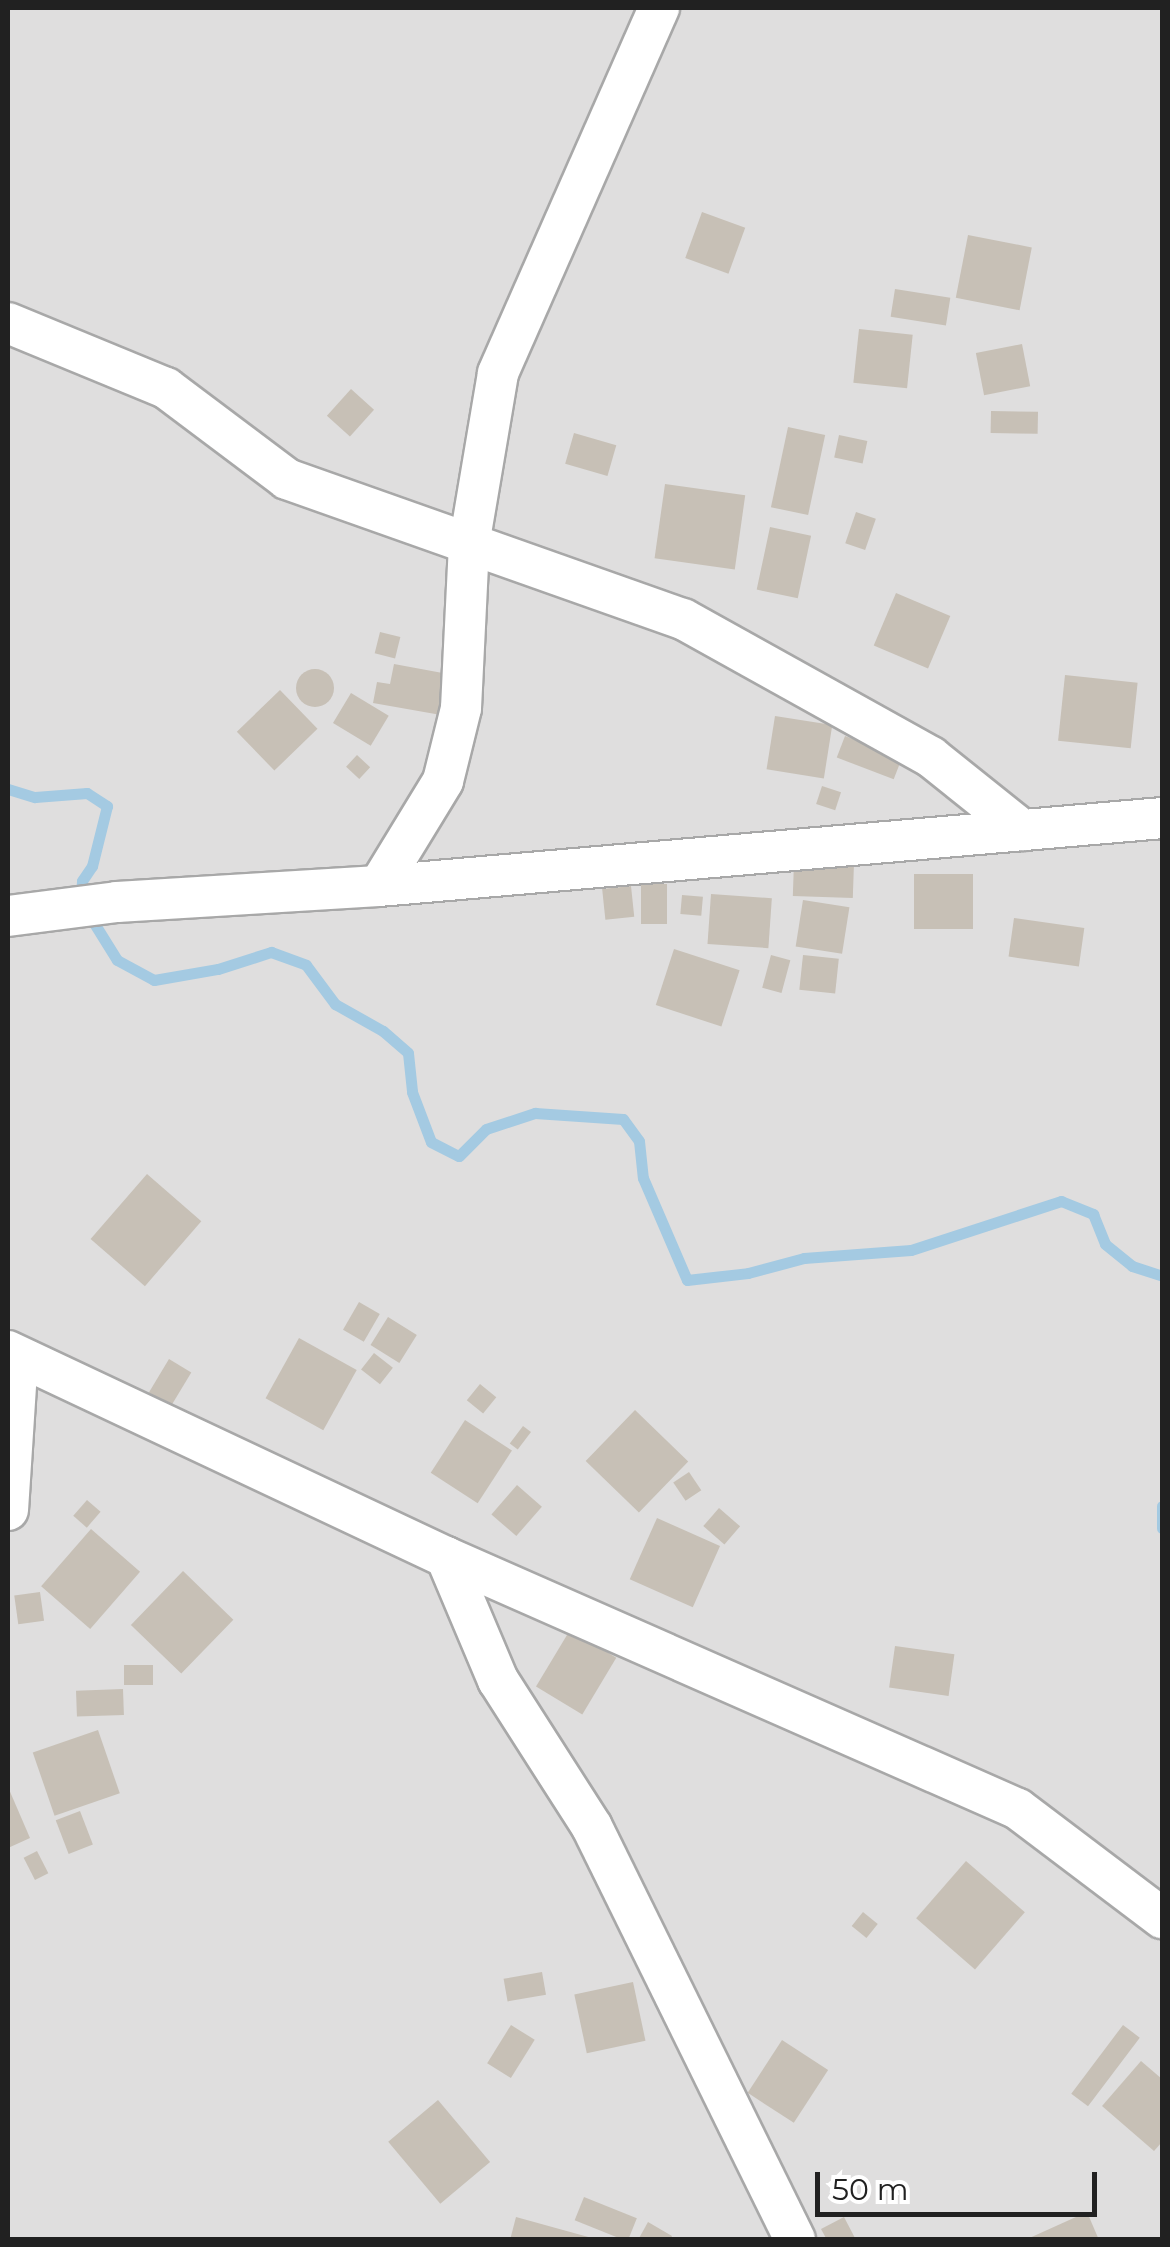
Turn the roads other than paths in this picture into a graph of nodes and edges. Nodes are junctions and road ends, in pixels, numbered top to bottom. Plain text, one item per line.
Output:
1 (660, 8) edge
2 (8, 323) edge
3 (469, 544) junction
4 (1162, 818) edge
5 (1022, 830) junction
6 (379, 886) junction
7 (8, 916) edge
8 (13, 1354) edge
9 (8, 1510) edge
10 (446, 1558) junction
11 (1162, 1918) edge
12 (796, 2240) edge

1 - 3 street
2 - 3 street
3 - 5 street
3 - 6 street
4 - 5 street
5 - 6 street
6 - 7 street
8 - 9 street
8 - 10 street
10 - 11 street
10 - 12 street

